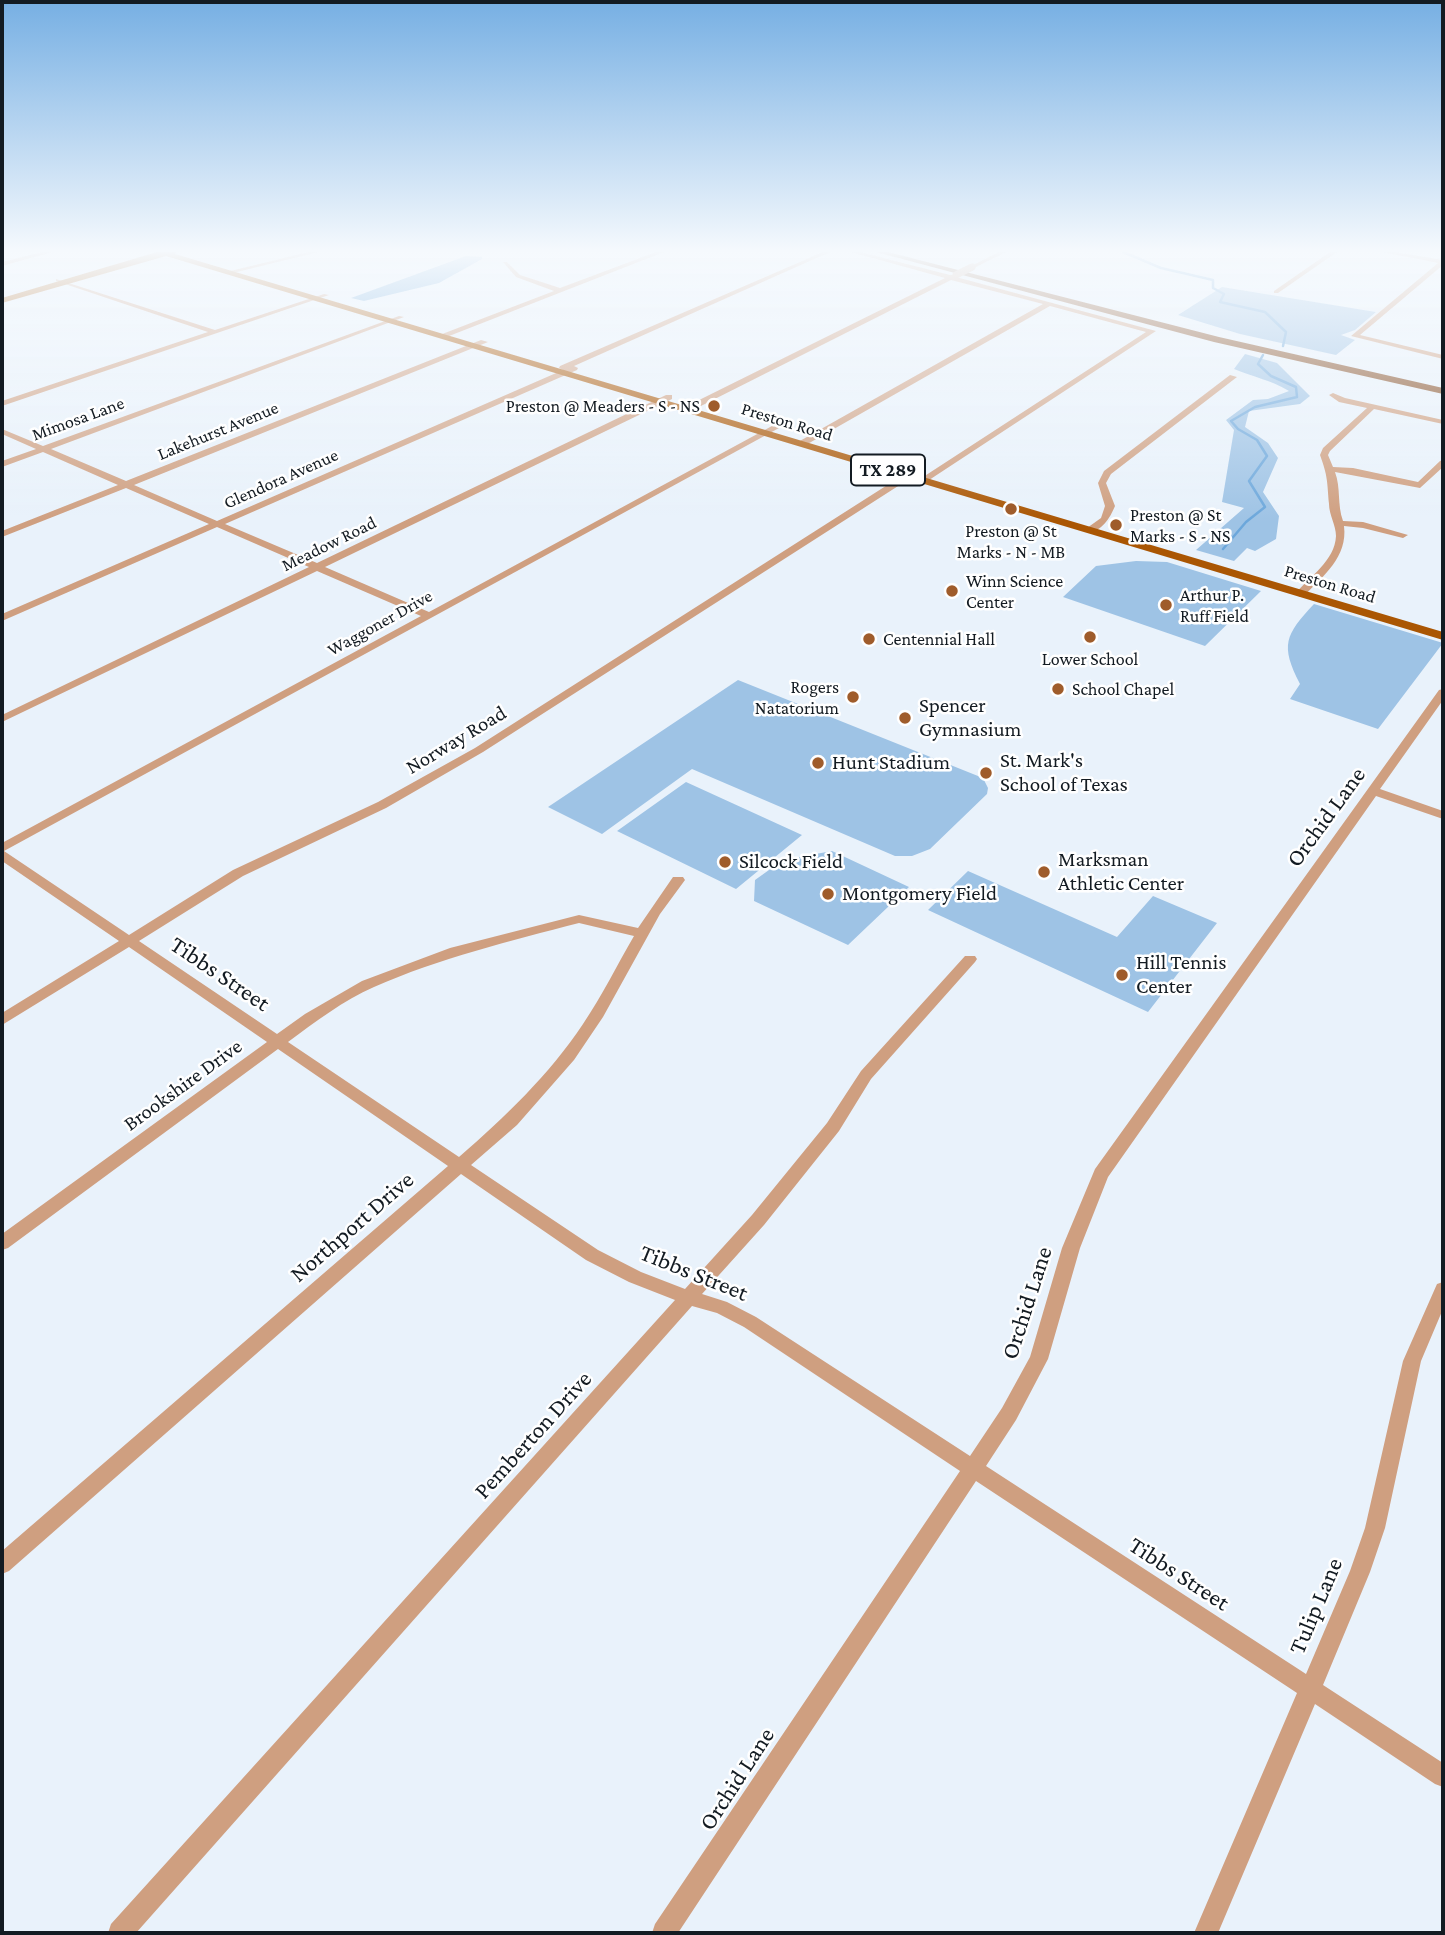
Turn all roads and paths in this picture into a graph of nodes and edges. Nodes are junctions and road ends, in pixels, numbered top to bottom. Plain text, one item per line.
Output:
1 (184, 342) edge
2 (333, 342) edge
3 (462, 342) edge
4 (484, 342) joint
5 (624, 342) edge
6 (821, 342) edge
7 (980, 342) edge
8 (1134, 342) edge
9 (1227, 342) edge
10 (1247, 342) edge
11 (1374, 342) edge
12 (474, 346) junction
13 (1443, 357) edge
14 (565, 369) junction
15 (1233, 377) dead end
16 (1443, 386) edge
17 (1443, 391) edge
18 (1333, 395) dead end
19 (669, 397) junction
20 (659, 402) junction
21 (2, 404) edge
22 (692, 407) junction
23 (1372, 407) junction
24 (1443, 422) edge
25 (770, 430) junction
26 (2, 431) edge
27 (806, 441) junction
28 (43, 449) junction
29 (1443, 463) edge
30 (2, 464) edge
31 (1331, 469) junction
32 (920, 475) junction
33 (126, 485) junction
34 (219, 523) junction
35 (1339, 523) junction
36 (1094, 527) junction
37 (2, 534) edge
38 (1403, 536) dead end
39 (319, 566) junction
40 (1308, 593) junction
41 (430, 616) junction
42 (2, 618) edge
43 (1443, 626) edge
44 (1443, 636) edge
45 (1443, 692) edge
46 (2, 719) edge
47 (1374, 791) junction
48 (1443, 815) edge
49 (2, 848) edge
50 (2, 855) edge
51 (678, 880) dead end
52 (640, 933) junction
53 (128, 942) junction
54 (970, 959) dead end
55 (2, 1020) edge
56 (277, 1042) junction
57 (460, 1165) junction
58 (2, 1243) edge
59 (1443, 1289) edge
60 (689, 1298) junction
61 (971, 1468) junction
62 (2, 1564) edge
63 (1310, 1689) junction
64 (1443, 1776) edge
65 (120, 1933) edge
66 (664, 1933) edge
67 (1206, 1933) edge

1 - 21 street
2 - 28 street, Mimosa Lane
3 - 12 main road, Preston Road / TX 289
4 - 12 street, Lakehurst Avenue
4 - 14 main road, Preston Road / TX 289
5 - 14 street, Glendora Avenue
6 - 22 street
7 - 27 street
8 - 32 street, Norway Road
9 - 17 highway
10 - 16 highway
11 - 13 street
12 - 14 main road, Preston Road / TX 289
12 - 33 street, Lakehurst Avenue
14 - 19 main road, Preston Road / TX 289
14 - 20 main road, Preston Road / TX 289
14 - 34 street, Glendora Avenue
15 - 36 street
18 - 23 street
19 - 20 street, Meadow Road
19 - 22 main road, Preston Road / TX 289
20 - 22 main road, Preston Road / TX 289
20 - 39 street, Meadow Road
22 - 25 main road, Preston Road / TX 289
23 - 24 street
23 - 31 street
25 - 27 main road, Preston Road / TX 289
25 - 41 street, Waggoner Drive
26 - 28 street
27 - 32 main road, Preston Road / TX 289
28 - 30 street, Mimosa Lane
28 - 33 street
29 - 31 street
31 - 35 street
32 - 36 main road, Preston Road / TX 289
32 - 53 street, Norway Road
33 - 34 street
33 - 37 street, Lakehurst Avenue
34 - 39 street
34 - 42 street, Glendora Avenue
35 - 38 street
35 - 40 street
36 - 40 main road, Preston Road / TX 289
39 - 41 street
39 - 46 street, Meadow Road
40 - 43 main road, Preston Road / TX 289
40 - 44 main road, Preston Road / TX 289
41 - 49 street, Waggoner Drive
45 - 47 street, Orchid Lane
47 - 48 street
47 - 61 street, Orchid Lane
50 - 53 street, Tibbs Street
51 - 52 street, Northport Drive
52 - 56 street, Brookshire Drive
52 - 57 street, Northport Drive
53 - 55 street, Norway Road
53 - 56 street, Tibbs Street
54 - 60 street, Pemberton Drive
56 - 57 street, Tibbs Street
56 - 58 street, Brookshire Drive
57 - 60 street, Tibbs Street
57 - 62 street, Northport Drive
59 - 63 street, Tulip Lane
60 - 61 street, Tibbs Street
60 - 65 street, Pemberton Drive
61 - 63 street, Tibbs Street
61 - 66 street, Orchid Lane
63 - 64 street, Tibbs Street
63 - 67 street, Tulip Lane

